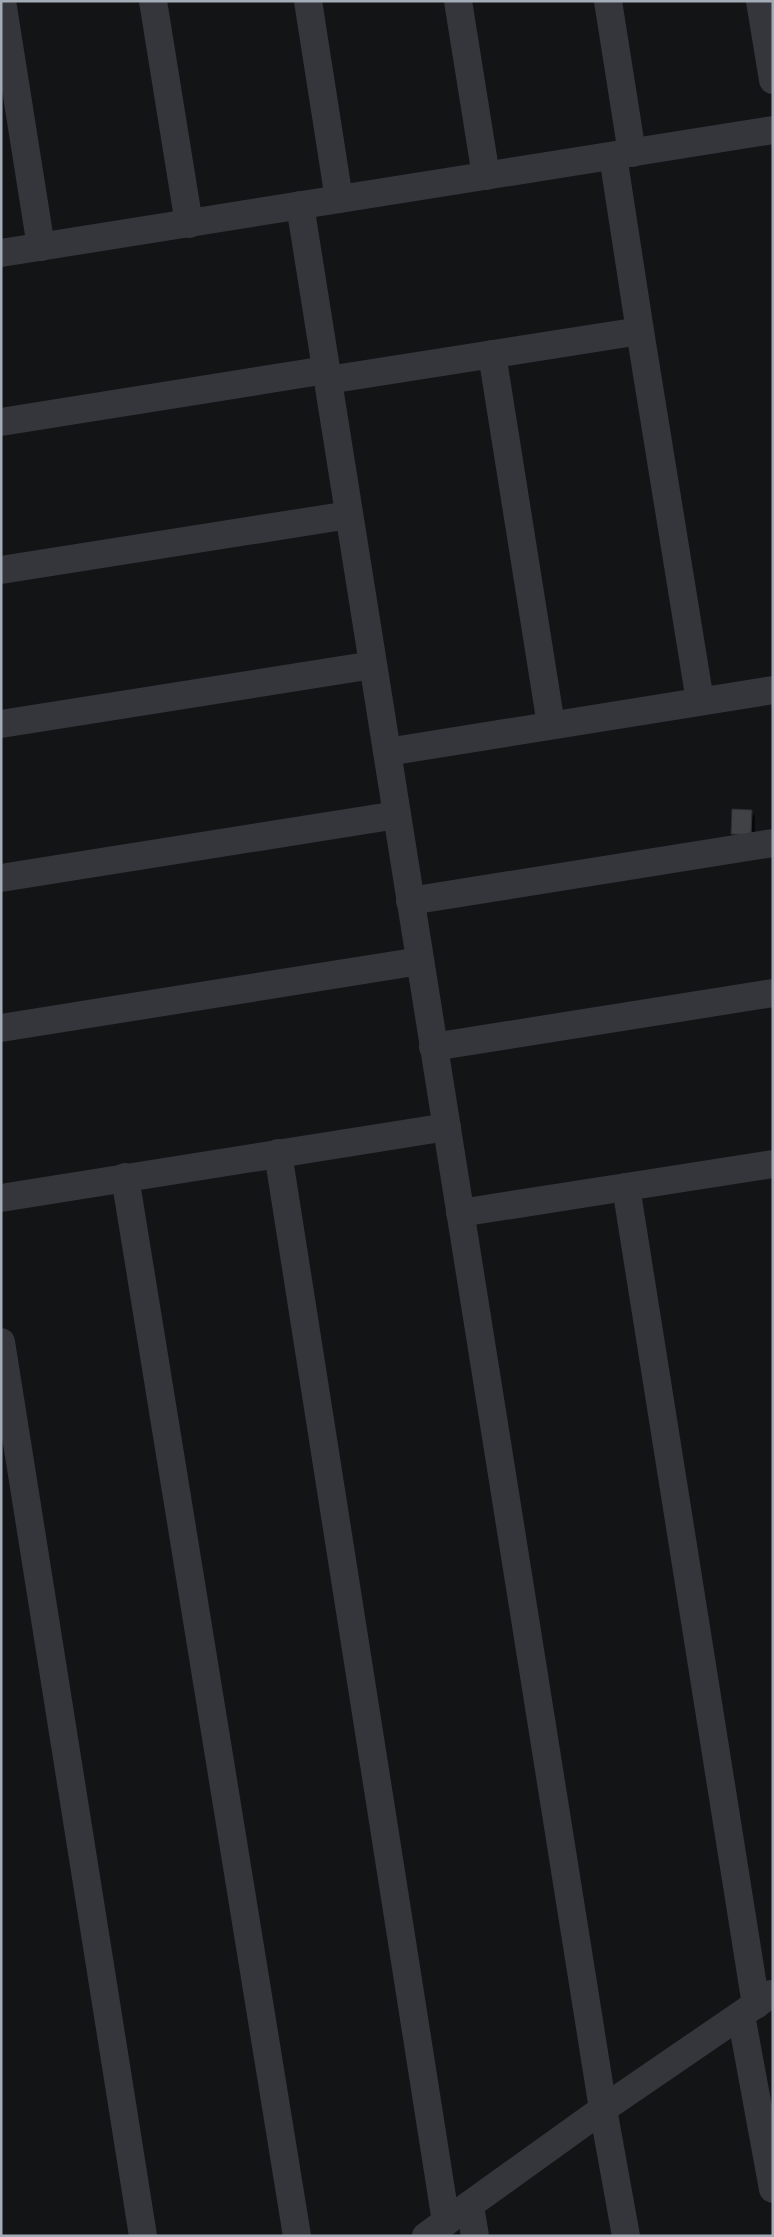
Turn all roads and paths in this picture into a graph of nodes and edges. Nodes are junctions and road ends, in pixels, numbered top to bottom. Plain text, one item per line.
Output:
1 (2, 1) edge
2 (153, 1) edge
3 (308, 1) edge
4 (458, 1) edge
5 (608, 1) edge
6 (760, 1) edge
7 (773, 80) edge
8 (773, 130) edge
9 (622, 154) junction
10 (486, 176) junction
11 (339, 199) junction
12 (300, 205) junction
13 (189, 224) junction
14 (41, 247) junction
15 (1, 253) edge
16 (640, 331) junction
17 (492, 354) junction
18 (327, 375) junction
19 (1, 422) edge
20 (349, 515) junction
21 (1, 570) edge
22 (373, 665) junction
23 (773, 690) edge
24 (700, 701) junction
25 (1, 724) edge
26 (552, 725) junction
27 (387, 752) junction
28 (397, 815) junction
29 (773, 843) edge
30 (1, 878) edge
31 (410, 901) junction
32 (420, 961) junction
33 (773, 993) edge
34 (1, 1028) edge
35 (434, 1047) junction
36 (447, 1126) junction
37 (278, 1153) junction
38 (773, 1164) edge
39 (125, 1178) junction
40 (626, 1187) junction
41 (1, 1198) edge
42 (460, 1213) junction
43 (1, 1342) edge
44 (756, 2004) edge
45 (603, 2109) junction
46 (773, 2189) edge
47 (470, 2206) junction
48 (436, 2229) edge
49 (143, 2236) edge
50 (297, 2236) edge
51 (475, 2236) edge
52 (626, 2236) edge

1 - 14 street
2 - 13 street
3 - 11 street
4 - 10 street
5 - 9 street
6 - 7 street
8 - 9 street
9 - 10 street
9 - 16 street
10 - 11 street
11 - 12 street
12 - 13 street
12 - 18 street
13 - 14 street
14 - 15 street
16 - 17 street
16 - 24 street
17 - 18 street
17 - 26 street
18 - 19 street
18 - 20 street
20 - 21 street
20 - 22 street
22 - 25 street
22 - 27 street
23 - 24 street
24 - 26 street
26 - 27 street
27 - 28 street
28 - 30 street
28 - 31 street
29 - 31 street
31 - 32 street
32 - 34 street
32 - 35 street
33 - 35 street
35 - 36 street
36 - 37 street
36 - 42 street
37 - 39 street
37 - 48 street
38 - 40 street
39 - 41 street
39 - 50 street
40 - 42 street
40 - 44 street
42 - 45 street
43 - 49 street
44 - 45 street
44 - 46 street
45 - 47 street
45 - 52 street
47 - 48 street
47 - 51 street

